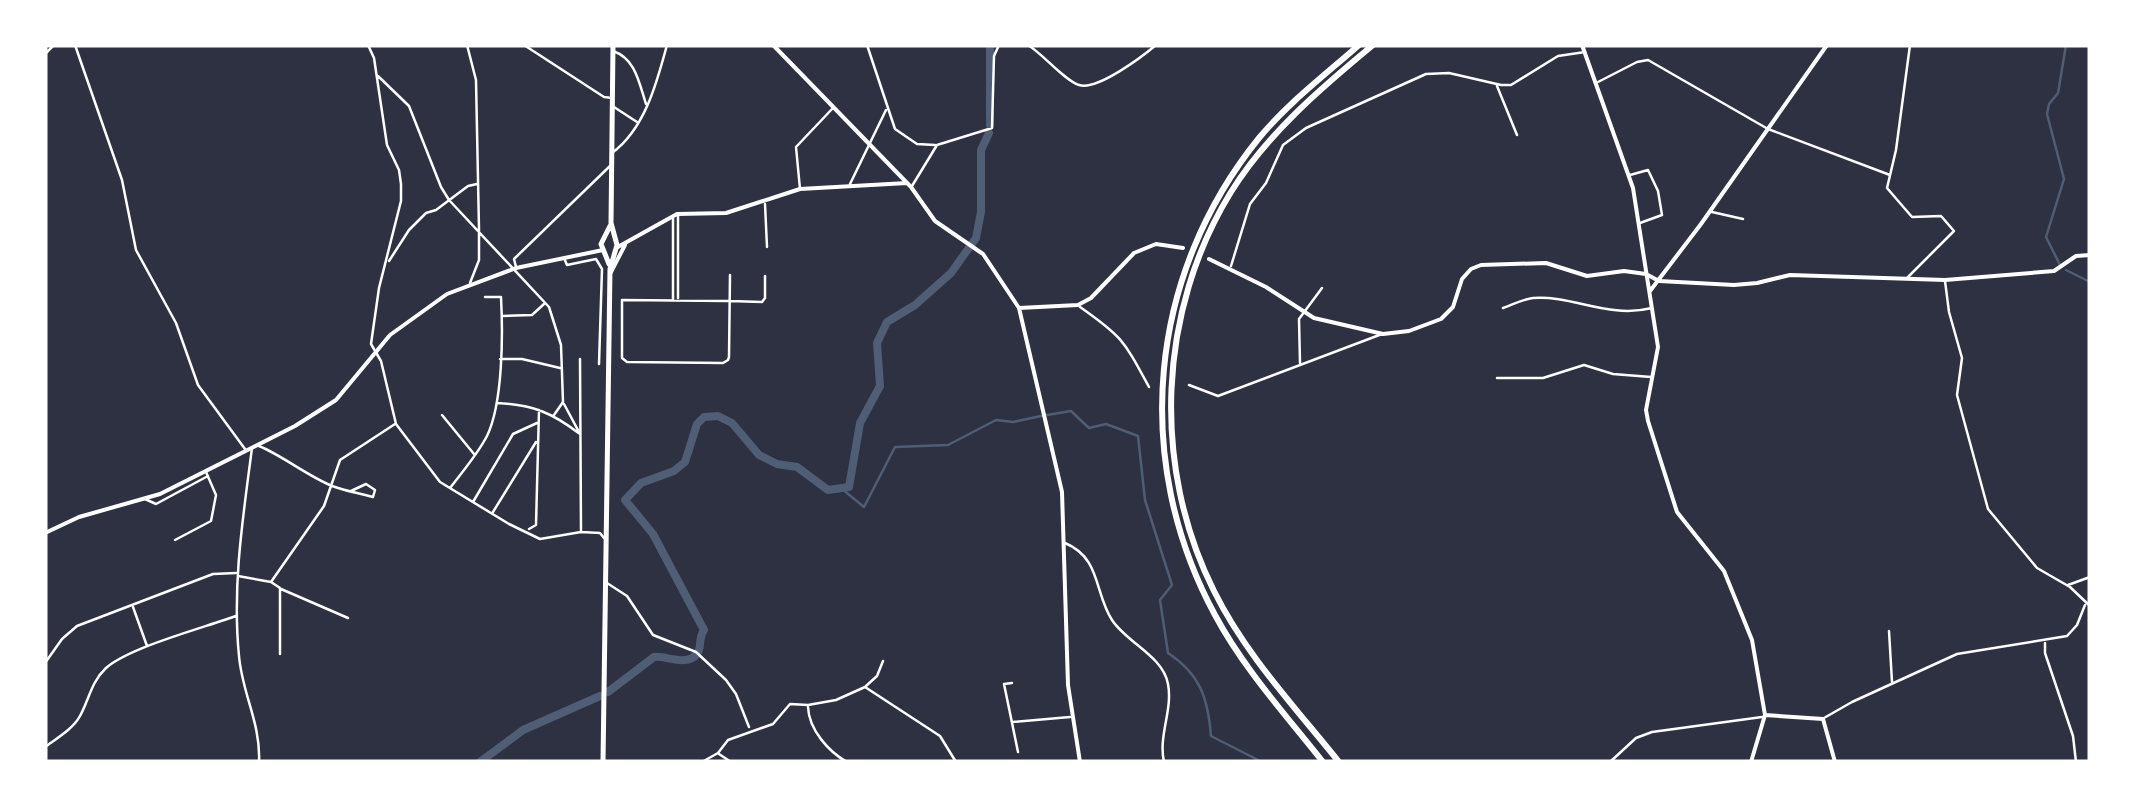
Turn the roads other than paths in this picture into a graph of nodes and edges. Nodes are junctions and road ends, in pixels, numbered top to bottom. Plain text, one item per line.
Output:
1 (54, 45) edge
2 (75, 45) edge
3 (368, 45) edge
4 (467, 45) edge
5 (524, 45) edge
6 (667, 45) edge
7 (773, 45) edge
8 (866, 45) edge
9 (999, 45) edge
10 (1028, 45) edge
11 (1156, 45) edge
12 (1359, 45) edge
13 (1373, 45) edge
14 (1582, 45) edge
15 (1828, 45) edge
16 (1910, 45) edge
17 (613, 48) edge
18 (1584, 52) junction
19 (45, 54) edge
20 (377, 75) junction
21 (1596, 83) junction
22 (1496, 84) junction
23 (613, 98) junction
24 (612, 106) junction
25 (646, 106) junction
26 (834, 107) junction
27 (886, 108) junction
28 (638, 122) junction
29 (1768, 128) junction
30 (1516, 136) dead end
31 (870, 144) junction
32 (937, 145) junction
33 (612, 154) junction
34 (612, 164) junction
35 (1630, 174) junction
36 (1890, 175) junction
37 (478, 184) junction
38 (850, 184) junction
39 (909, 185) junction
40 (800, 190) junction
41 (449, 200) junction
42 (765, 200) junction
43 (1710, 212) junction
44 (676, 215) junction
45 (1743, 219) dead end
46 (1638, 224) junction
47 (479, 229) junction
48 (393, 233) junction
49 (404, 238) junction
50 (611, 238) junction
51 (628, 241) junction
52 (767, 247) dead end
53 (1183, 248) dead end
54 (603, 249) junction
55 (615, 250) junction
56 (2090, 254) edge
57 (564, 257) junction
58 (1209, 259) dead end
59 (386, 266) junction
60 (516, 268) junction
61 (1231, 268) junction
62 (610, 272) junction
63 (1646, 274) junction
64 (730, 275) dead end
65 (766, 276) dead end
66 (1906, 279) junction
67 (1945, 280) junction
68 (1659, 281) junction
69 (470, 283) junction
70 (1322, 288) dead end
71 (1650, 291) junction
72 (485, 298) dead end
73 (675, 299) junction
74 (730, 301) junction
75 (545, 303) junction
76 (1078, 305) junction
77 (1653, 307) junction
78 (1019, 308) junction
79 (1503, 308) dead end
80 (1303, 312) junction
81 (502, 316) junction
82 (1383, 334) junction
83 (375, 353) junction
84 (580, 358) dead end
85 (500, 359) junction
86 (599, 364) dead end
87 (1300, 365) junction
88 (561, 369) junction
89 (1653, 377) junction
90 (1497, 378) dead end
91 (1189, 385) dead end
92 (1149, 387) dead end
93 (563, 402) junction
94 (496, 403) junction
95 (538, 410) junction
96 (442, 414) dead end
97 (554, 414) junction
98 (538, 423) junction
99 (396, 424) junction
100 (580, 434) junction
101 (538, 439) junction
102 (258, 444) junction
103 (252, 448) junction
104 (245, 451) junction
105 (530, 452) junction
106 (538, 452) junction
107 (475, 456) junction
108 (207, 473) junction
109 (332, 486) junction
110 (450, 489) junction
111 (351, 491) dead end
112 (473, 502) junction
113 (492, 514) junction
114 (536, 525) junction
115 (528, 530) junction
116 (581, 532) junction
117 (45, 533) edge
118 (540, 539) junction
119 (174, 540) dead end
120 (1064, 542) junction
121 (606, 544) junction
122 (237, 574) junction
123 (2090, 577) edge
124 (271, 582) junction
125 (606, 582) junction
126 (2067, 585) junction
127 (280, 588) junction
128 (132, 604) junction
129 (2088, 604) edge
130 (238, 615) junction
131 (348, 618) dead end
132 (1889, 631) dead end
133 (2045, 641) junction
134 (148, 648) junction
135 (280, 654) dead end
136 (882, 661) dead end
137 (45, 663) edge
138 (1012, 683) dead end
139 (1892, 683) junction
140 (865, 686) junction
141 (808, 706) junction
142 (1073, 716) junction
143 (1765, 716) junction
144 (1823, 719) junction
145 (1012, 722) junction
146 (750, 730) junction
147 (45, 746) edge
148 (1018, 752) dead end
149 (718, 753) junction
150 (259, 762) edge
151 (603, 762) edge
152 (702, 762) edge
153 (731, 762) edge
154 (848, 762) edge
155 (956, 762) edge
156 (1080, 762) edge
157 (1164, 762) edge
158 (1323, 762) edge
159 (1339, 762) edge
160 (1610, 762) edge
161 (1752, 762) edge
162 (1836, 762) edge
163 (2076, 762) edge

1 - 19 street
2 - 104 street
3 - 20 street
4 - 37 street
5 - 23 street
6 - 25 street
7 - 26 street
8 - 27 street
9 - 32 street
10 - 11 street
12 - 158 highway
13 - 159 highway
14 - 18 street
15 - 29 street
16 - 36 street
17 - 23 main road
17 - 25 street
18 - 21 street
18 - 22 street
20 - 41 street
20 - 48 street
21 - 29 street
21 - 35 street
22 - 30 street
22 - 61 street
23 - 24 main road
24 - 28 street
24 - 33 main road
25 - 28 street
26 - 31 street
26 - 40 street
27 - 31 street
27 - 32 street
28 - 33 street
29 - 36 street
29 - 43 street
31 - 38 street
31 - 39 street
32 - 39 street
33 - 34 main road
34 - 50 main road
34 - 60 street
35 - 46 street
35 - 46 street
36 - 66 street
37 - 41 street
37 - 47 street
38 - 39 street
38 - 40 street
39 - 78 street
40 - 42 street
41 - 47 street
41 - 49 street
42 - 44 street
42 - 52 street
43 - 45 street
43 - 68 street
44 - 51 street
44 - 73 street
46 - 63 street
47 - 60 street
47 - 69 street
48 - 49 street
48 - 59 street
49 - 59 street
50 - 51 street
50 - 54 main road
50 - 55 main road
51 - 55 street
51 - 62 street
53 - 76 street
54 - 55 main road
54 - 57 street
54 - 62 main road
55 - 62 main road
56 - 67 street
57 - 60 street
57 - 86 street
58 - 61 street
59 - 83 street
60 - 69 street
60 - 75 street
61 - 80 street
62 - 121 main road
63 - 68 street
63 - 71 street
63 - 82 street
64 - 74 street
65 - 74 street
66 - 67 street
66 - 68 street
67 - 126 street
68 - 71 street
69 - 83 street
70 - 80 street
71 - 77 street
72 - 81 street
73 - 74 street
73 - 74 street
75 - 81 street
75 - 88 street
76 - 78 street
76 - 92 street
77 - 79 street
77 - 89 street
78 - 120 street
80 - 82 street
80 - 87 street
81 - 85 street
82 - 87 street
83 - 99 street
83 - 102 street
84 - 100 street
85 - 88 street
85 - 94 street
87 - 91 street
88 - 93 street
89 - 90 street
89 - 143 street
93 - 97 street
93 - 100 street
94 - 95 street
94 - 107 street
95 - 97 street
95 - 98 street
96 - 107 street
97 - 100 street
98 - 101 street
98 - 112 street
99 - 109 street
99 - 110 street
100 - 116 street
101 - 105 street
101 - 106 street
102 - 103 street
102 - 109 street
103 - 104 street
103 - 122 street
104 - 108 street
105 - 106 street
105 - 113 street
106 - 114 street
107 - 110 street
108 - 117 street
108 - 119 street
109 - 111 street
109 - 124 street
110 - 112 street
112 - 113 street
113 - 115 street
114 - 115 street
114 - 118 street
115 - 118 street
116 - 118 street
116 - 121 street
120 - 142 street
120 - 157 street
121 - 125 main road
122 - 124 street
122 - 128 street
122 - 130 street
123 - 126 street
124 - 127 street
125 - 146 street
125 - 151 main road
126 - 129 street
127 - 131 street
127 - 135 street
128 - 134 street
128 - 137 street
129 - 133 street
130 - 134 street
130 - 150 street
132 - 139 street
133 - 139 street
133 - 163 street
134 - 147 street
136 - 140 street
138 - 145 street
139 - 144 street
140 - 141 street
140 - 155 street
141 - 146 street
141 - 154 street
142 - 145 street
142 - 156 street
143 - 144 street
143 - 160 street
143 - 161 street
144 - 162 street
145 - 148 street
146 - 149 street
149 - 152 street
149 - 153 street

